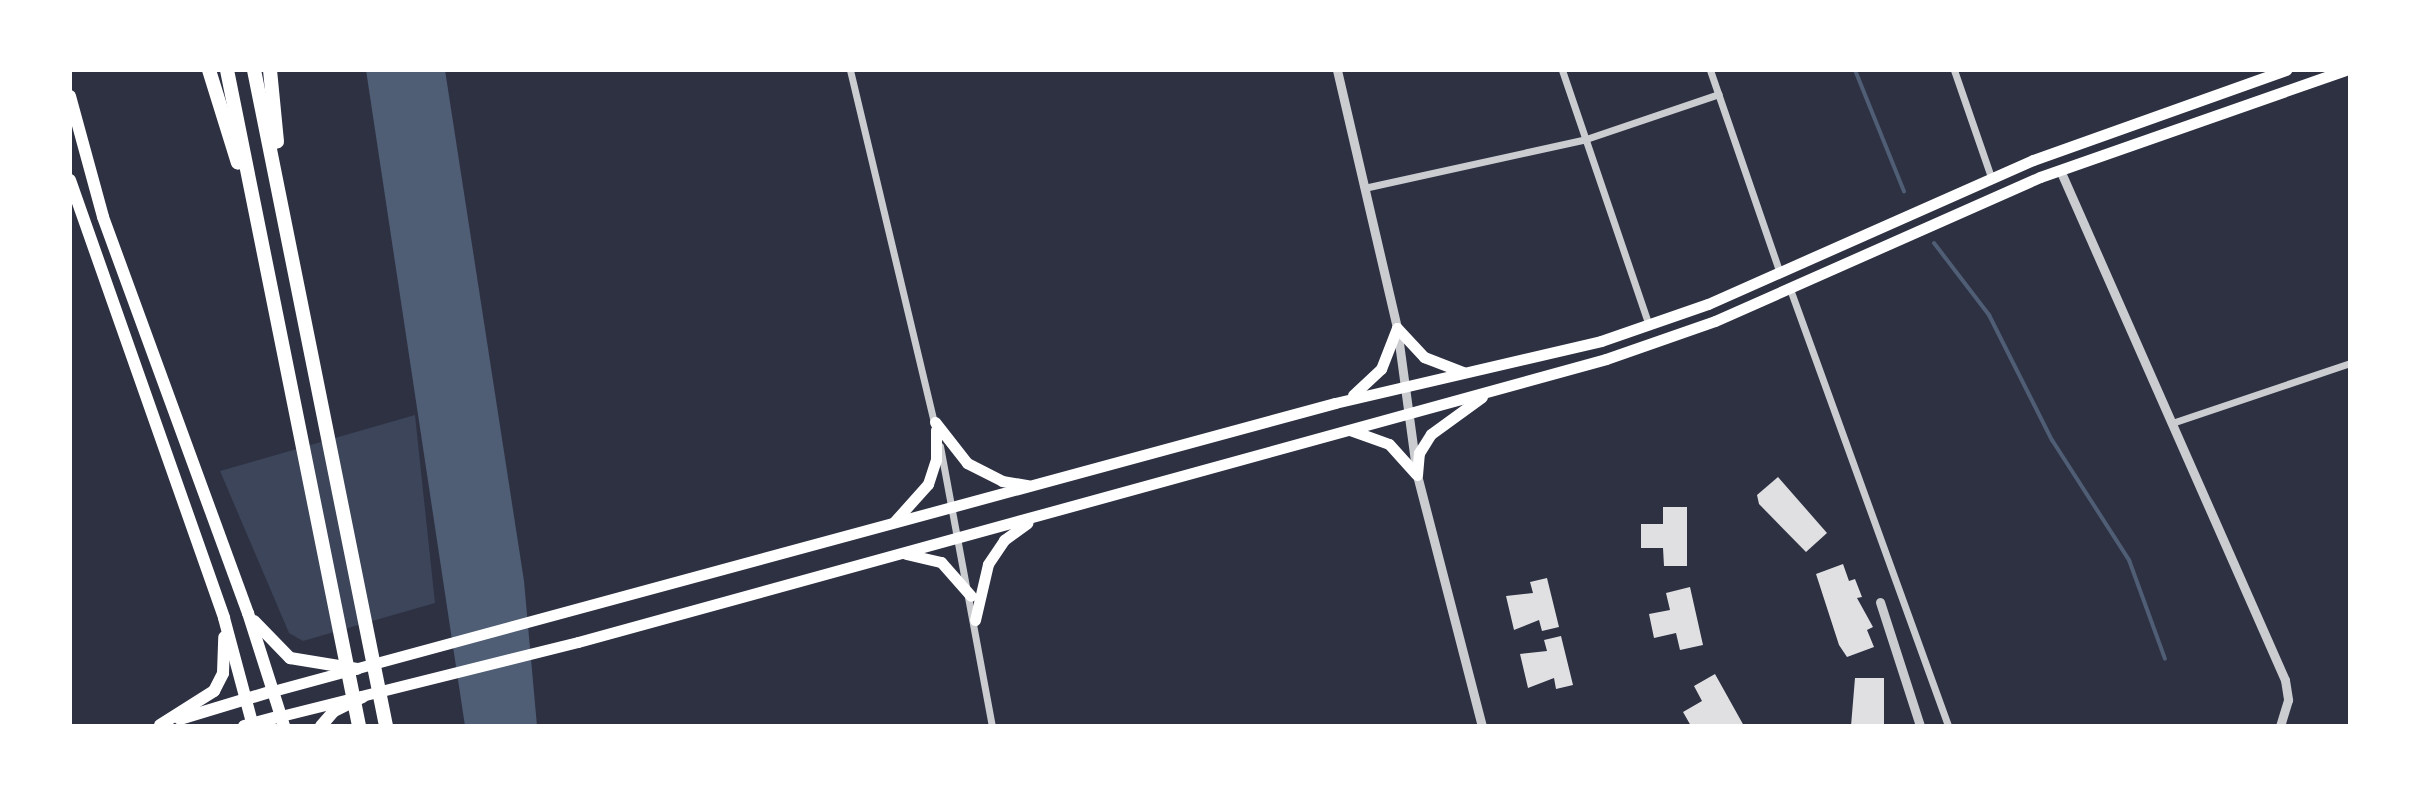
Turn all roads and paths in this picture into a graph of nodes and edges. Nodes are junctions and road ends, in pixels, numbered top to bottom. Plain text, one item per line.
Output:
1 (209, 70) edge
2 (227, 70) edge
3 (254, 70) edge
4 (270, 70) edge
5 (850, 70) edge
6 (1337, 70) edge
7 (1562, 70) edge
8 (1710, 70) edge
9 (1954, 70) edge
10 (2286, 70) edge
11 (2305, 70) edge
12 (2345, 70) edge
13 (2309, 83) junction
14 (1719, 94) junction
15 (70, 96) edge
16 (1586, 139) junction
17 (2060, 170) junction
18 (1991, 177) junction
19 (70, 180) edge
20 (1364, 188) junction
21 (286, 230) junction
22 (260, 236) junction
23 (1780, 273) junction
24 (1790, 289) junction
25 (1649, 325) junction
26 (1397, 328) junction
27 (2350, 363) edge
28 (1475, 373) junction
29 (1405, 387) junction
30 (1490, 392) junction
31 (1335, 403) junction
32 (1408, 412) junction
33 (935, 422) junction
34 (2172, 423) junction
35 (1343, 429) junction
36 (1417, 475) junction
37 (1041, 484) junction
38 (953, 508) junction
39 (1049, 511) junction
40 (883, 527) junction
41 (959, 537) junction
42 (890, 556) junction
43 (971, 596) junction
44 (1880, 602) dead end
45 (248, 613) junction
46 (224, 618) junction
47 (975, 620) junction
48 (357, 669) junction
49 (273, 691) junction
50 (363, 697) junction
51 (247, 699) junction
52 (283, 721) edge
53 (158, 725) edge
54 (250, 725) edge
55 (321, 726) edge
56 (359, 726) edge
57 (386, 726) edge
58 (992, 726) edge
59 (1482, 726) edge
60 (1920, 726) edge
61 (1948, 726) edge
62 (2280, 726) edge

1 - 22 highway
2 - 22 highway
3 - 21 highway
4 - 21 highway
5 - 33 street
6 - 20 street
7 - 16 street
8 - 14 street
9 - 18 street
10 - 18 main road
11 - 13 street
12 - 13 main road
13 - 17 main road
14 - 16 street
14 - 23 street
15 - 45 main road
16 - 20 street
16 - 25 street
17 - 24 main road
17 - 34 street
18 - 23 main road
19 - 46 main road
20 - 26 street
21 - 57 highway
22 - 56 highway
23 - 25 main road
24 - 30 main road
24 - 61 street
25 - 28 main road
26 - 28 main road
26 - 29 street
26 - 31 main road
27 - 34 street
28 - 29 main road
29 - 31 main road
29 - 32 street
30 - 32 main road
30 - 36 main road
31 - 37 main road
32 - 35 main road
32 - 36 street
33 - 37 main road
33 - 38 street
33 - 40 main road
34 - 62 street
35 - 36 main road
35 - 39 main road
36 - 59 street
37 - 38 main road
38 - 40 main road
38 - 41 street
39 - 41 main road
39 - 47 main road
40 - 48 main road
41 - 42 main road
41 - 43 street
42 - 43 main road
42 - 50 main road
43 - 47 street
44 - 60 street
45 - 48 main road
45 - 49 main road
46 - 51 main road
46 - 53 main road
47 - 58 street
48 - 49 main road
49 - 51 main road
49 - 52 main road
50 - 52 main road
50 - 55 main road
51 - 53 main road
51 - 54 main road
52 - 54 main road

